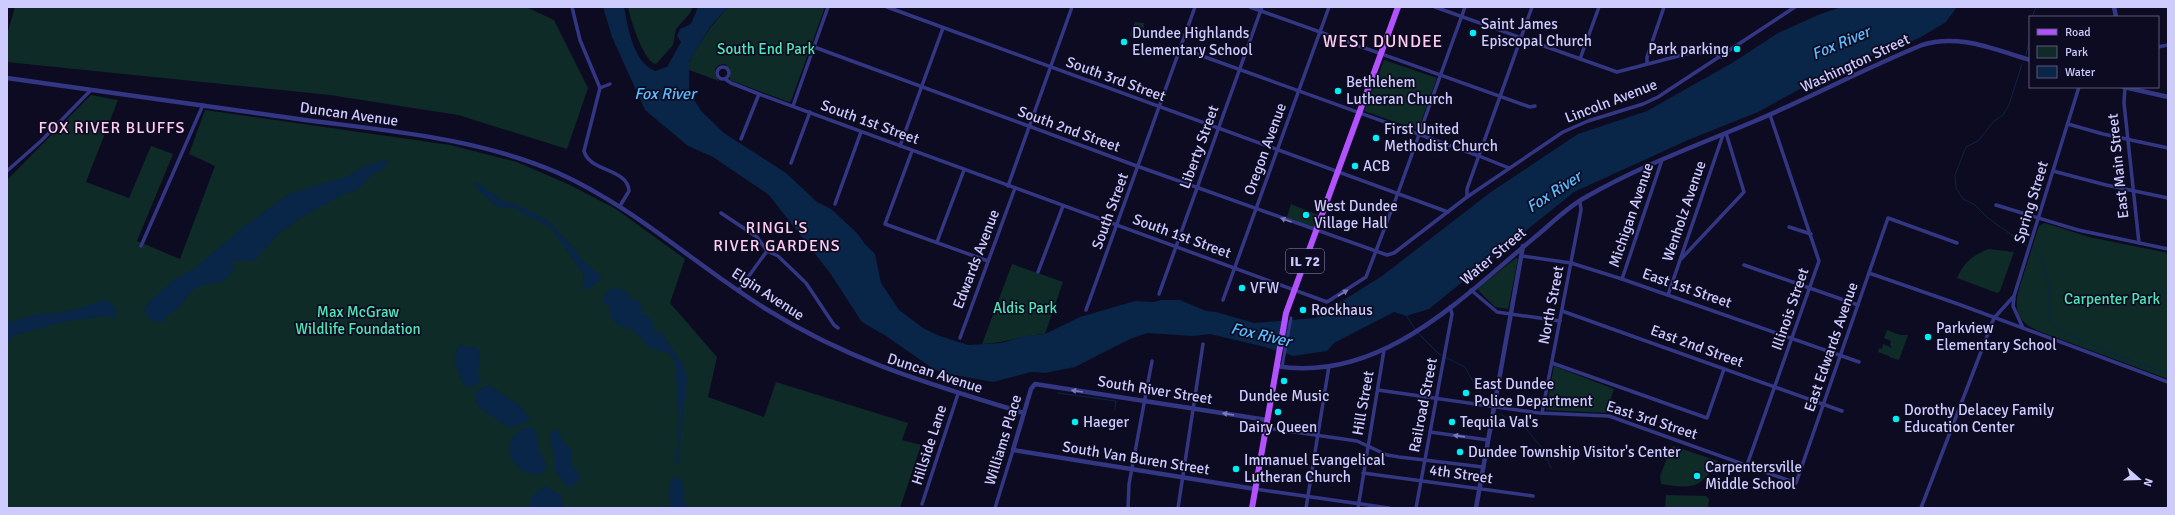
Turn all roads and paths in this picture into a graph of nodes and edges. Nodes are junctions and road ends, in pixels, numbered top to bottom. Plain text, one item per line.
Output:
1 (572, 7) edge
2 (828, 7) edge
3 (887, 7) edge
4 (1072, 7) edge
5 (1195, 7) edge
6 (1250, 7) edge
7 (1329, 7) edge
8 (1398, 7) edge
9 (1435, 7) edge
10 (1465, 7) edge
11 (1532, 7) edge
12 (1599, 7) edge
13 (1664, 7) edge
14 (1795, 7) edge
15 (1261, 9) edge
16 (1462, 16) junction
17 (943, 28) junction
18 (1320, 32) junction
19 (1521, 38) junction
20 (814, 47) junction
21 (1180, 48) junction
22 (1381, 54) junction
23 (1721, 57) junction
24 (1580, 59) junction
25 (2029, 60) edge
26 (1647, 63) junction
27 (1051, 67) junction
28 (1239, 70) junction
29 (1441, 76) junction
30 (7, 78) edge
31 (725, 79) dead end
32 (610, 84) dead end
33 (922, 87) junction
34 (600, 88) junction
35 (2079, 88) edge
36 (2125, 88) edge
37 (2129, 88) edge
38 (91, 90) junction
39 (1299, 91) junction
40 (758, 94) junction
41 (1500, 97) junction
42 (2168, 97) edge
43 (203, 106) junction
44 (793, 106) junction
45 (1535, 106) dead end
46 (1159, 107) junction
47 (810, 112) junction
48 (1359, 113) junction
49 (1770, 115) junction
50 (2068, 124) junction
51 (1029, 127) junction
52 (1741, 127) joint
53 (1218, 128) junction
54 (861, 132) junction
55 (1420, 134) junction
56 (1725, 134) junction
57 (741, 139) dead end
58 (2128, 140) junction
59 (900, 146) junction
60 (2168, 148) edge
61 (912, 150) junction
62 (1277, 150) junction
63 (1479, 156) junction
64 (1662, 160) junction
65 (791, 164) dead end
66 (1138, 167) junction
67 (1509, 168) junction
68 (964, 170) junction
69 (7, 171) edge
70 (2053, 171) junction
71 (1338, 172) junction
72 (1008, 186) junction
73 (1016, 188) junction
74 (1197, 188) junction
75 (2134, 191) junction
76 (1398, 193) junction
77 (1467, 197) junction
78 (2168, 198) edge
79 (1580, 201) junction
80 (834, 204) dead end
81 (1996, 205) dead end
82 (620, 206) junction
83 (1063, 206) junction
84 (1256, 209) junction
85 (1448, 212) junction
86 (721, 213) dead end
87 (2039, 218) junction
88 (1117, 226) junction
89 (1789, 227) dead end
90 (1316, 231) junction
91 (1811, 234) junction
92 (666, 239) joint
93 (937, 242) junction
94 (1957, 243) dead end
95 (2139, 243) junction
96 (141, 246) dead end
97 (1523, 246) junction
98 (1176, 247) junction
99 (2168, 249) edge
100 (767, 251) junction
101 (1376, 252) junction
102 (1394, 253) joint
103 (1522, 256) junction
104 (1680, 260) junction
105 (988, 261) junction
106 (1571, 263) junction
107 (1744, 265) dead end
108 (1235, 268) junction
109 (1038, 272) dead end
110 (1869, 273) junction
111 (1622, 279) junction
112 (1810, 288) junction
113 (1295, 290) junction
114 (1471, 290) junction
115 (738, 291) junction
116 (1159, 294) dead end
117 (1668, 295) junction
118 (2014, 296) junction
119 (1223, 300) dead end
120 (1858, 305) junction
121 (1450, 307) junction
122 (1086, 310) dead end
123 (1562, 311) junction
124 (1512, 314) junction
125 (1994, 318) junction
126 (1560, 321) junction
127 (838, 328) dead end
128 (2023, 328) junction
129 (960, 338) dead end
130 (1793, 338) junction
131 (1203, 344) dead end
132 (841, 350) joint
133 (1384, 350) junction
134 (1841, 355) junction
135 (1152, 361) dead end
136 (1859, 362) dead end
137 (1552, 363) junction
138 (1279, 366) junction
139 (1329, 366) junction
140 (1724, 369) junction
141 (2168, 382) edge
142 (1039, 384) joint
143 (1775, 387) junction
144 (1378, 390) junction
145 (958, 394) junction
146 (1436, 399) junction
147 (1144, 401) junction
148 (1824, 404) junction
149 (1494, 407) junction
150 (1194, 409) junction
151 (1842, 410) dead end
152 (1024, 413) junction
153 (1542, 413) junction
154 (1267, 420) junction
155 (1266, 428) junction
156 (1430, 432) junction
157 (1318, 436) junction
158 (1488, 440) junction
159 (1368, 445) junction
160 (1013, 450) junction
161 (1424, 460) junction
162 (1748, 465) junction
163 (1483, 467) junction
164 (1133, 470) junction
165 (1363, 473) junction
166 (1183, 478) junction
167 (1420, 481) junction
168 (1796, 483) joint
169 (1479, 489) junction
170 (1255, 490) junction
171 (1532, 496) dead end
172 (1308, 497) junction
173 (922, 504) dead end
174 (1358, 506) edge
175 (996, 508) edge
176 (1128, 508) edge
177 (1178, 508) edge
178 (1252, 508) edge
179 (1306, 508) edge
180 (1389, 508) edge
181 (1416, 508) edge
182 (1476, 508) edge
183 (1921, 508) edge

1 - 34 street
2 - 20 street
3 - 17 street, South 3rd Street
4 - 27 street
5 - 21 street, South Street
6 - 15 street
7 - 18 street, Oregon Avenue
8 - 22 main road, IL 72
9 - 16 street
10 - 16 street
11 - 19 street
12 - 24 street
13 - 26 street
14 - 23 street, Lincoln Avenue
15 - 18 street
15 - 28 street, Liberty Street
16 - 19 street
16 - 29 street
17 - 27 street, South 3rd Street
17 - 33 street
18 - 22 street
18 - 39 street, Oregon Avenue
19 - 24 street
19 - 41 street
20 - 33 street, South 2nd Street
20 - 44 street
21 - 28 street
21 - 46 street, South Street
22 - 29 street
22 - 48 main road, IL 72
23 - 26 street
23 - 67 street, Lincoln Avenue
24 - 26 street
25 - 49 street, Washington Street
27 - 46 street, South 3rd Street
27 - 51 street
28 - 39 street
28 - 53 street, Liberty Street
29 - 41 street
29 - 55 street
30 - 38 street, Duncan Avenue
31 - 40 street, South 1st Street
32 - 34 street
33 - 51 street, South 2nd Street
33 - 59 street
34 - 82 street
35 - 50 street, Spring Street
36 - 58 street, East Main Street
37 - 42 street
38 - 43 street, Duncan Avenue
38 - 69 street
39 - 48 street
39 - 62 street, Oregon Avenue
40 - 44 street, South 1st Street
40 - 57 street
41 - 45 street
41 - 63 street
43 - 82 street, Duncan Avenue
43 - 96 street
44 - 47 street, South 1st Street
46 - 53 street, South 3rd Street
46 - 66 street, South Street
47 - 54 street, South 1st Street
47 - 65 street
48 - 55 street
48 - 71 main road, IL 72
49 - 52 street, Washington Street
49 - 91 street, Illinois Street
50 - 58 street
50 - 70 street, Spring Street
51 - 66 street, South 2nd Street
51 - 72 street
52 - 56 street, Water Street
53 - 62 street, South 3rd Street
53 - 74 street, Liberty Street
54 - 59 street, South 1st Street
54 - 80 street
55 - 63 street
55 - 76 street
56 - 64 street, Water Street
56 - 104 street, Wenholz Avenue
56 - 104 street
58 - 60 street
58 - 75 street, East Main Street
59 - 61 street, South 1st Street
61 - 68 street, South 1st Street
61 - 93 street
62 - 71 street, South 3rd Street
62 - 84 street, Oregon Avenue
63 - 67 street
63 - 77 street
64 - 79 street, Water Street
64 - 111 street, Michigan Avenue
66 - 74 street, South 2nd Street
66 - 88 street, South Street
67 - 77 street, Lincoln Avenue
68 - 72 street, South 1st Street
68 - 93 street
70 - 75 street
70 - 87 street, Spring Street
71 - 76 street, South 3rd Street
71 - 90 main road, IL 72
72 - 73 street, South 1st Street
73 - 83 street, South 1st Street
73 - 105 street, Edwards Avenue
74 - 84 street, South 2nd Street
74 - 98 street, Liberty Street
75 - 78 street
75 - 95 street, East Main Street
76 - 85 street, South 3rd Street
76 - 101 street
77 - 85 street, Lincoln Avenue
79 - 97 street, Water Street
79 - 106 street, North Street
81 - 87 street
82 - 92 street, Duncan Avenue
83 - 88 street, South 1st Street
83 - 109 street
90 -> 84 street, South 2nd Street
84 - 108 street, Oregon Avenue
85 - 102 street, Lincoln Avenue
86 - 100 street
87 - 95 street
87 - 118 street, Spring Street
88 - 98 street, South 1st Street
88 - 122 street, South Street
89 - 91 street
90 - 101 street, South 2nd Street
90 - 113 main road, IL 72
91 - 112 street, Illinois Street
92 - 115 street, Elgin Avenue
93 - 105 street
94 - 110 street, East Edwards Avenue
95 - 99 street
97 - 103 street
97 - 114 street, Water Street
98 - 108 street, South 1st Street
98 - 116 street, Liberty Street
100 - 115 street
100 - 127 street
101 - 102 street, South 2nd Street
113 -> 101 street, South 1st Street
103 - 106 street, East 1st Street
103 - 124 street
104 - 117 street, Wenholz Avenue
105 - 129 street, Edwards Avenue
106 - 111 street, East 1st Street
106 - 123 street, North Street
107 - 112 street
108 - 113 street, South 1st Street
108 - 119 street, Oregon Avenue
110 - 120 street, East Edwards Avenue
110 - 125 street
111 - 117 street, East 1st Street
112 - 120 street
112 - 130 street, Illinois Street
113 - 138 main road, IL 72
114 - 121 street, Water Street
114 - 124 street
115 - 132 street, Elgin Avenue
117 - 130 street, East 1st Street
118 - 125 street, Spring Street
118 - 128 street
120 - 134 street, East Edwards Avenue
121 - 133 street, Water Street
121 - 146 street, Railroad Street
123 - 126 street, North Street
123 - 140 street, East 2nd Street
124 - 126 street
124 - 149 street
125 - 128 street
125 - 183 street
126 - 137 street, North Street
128 - 141 street
130 - 134 street, East 1st Street
130 - 143 street, Illinois Street
131 - 150 street
132 - 145 street, Duncan Avenue
133 - 139 street, Water Street
133 - 144 street, Hill Street
134 - 136 street, East 1st Street
134 - 148 street, East Edwards Avenue
135 - 147 street
137 - 140 street
137 - 153 street, North Street
138 - 139 street, Water Street
138 - 154 main road, IL 72
139 - 157 street
140 - 143 street, East 2nd Street
147 -> 142 street, South River Street
142 - 152 street, Williams Place
143 - 148 street, East 2nd Street
143 - 162 street, Illinois Street
144 - 146 street, East 3rd Street
144 - 159 street, Hill Street
145 - 152 street, Duncan Avenue
145 - 173 street, Hillside Lane
146 - 149 street, East 3rd Street
146 - 156 street, Railroad Street
147 - 150 street, South River Street
147 - 164 street
148 - 151 street, East 2nd Street
148 - 168 street, East Edwards Avenue
149 - 153 street, East 3rd Street
149 - 158 street
154 -> 150 street, South River Street
150 - 166 street
152 - 160 street, Williams Place
153 - 162 street, East 3rd Street
154 - 155 main road, IL 72
155 - 157 street
155 - 170 main road, IL 72
158 -> 156 street
156 - 161 street, Railroad Street
157 - 159 street
157 - 172 street
158 - 163 street
159 - 161 street
159 - 165 street, Hill Street
160 - 164 street, South Van Buren Street
160 - 175 street, Williams Place
161 - 163 street
161 - 167 street, Railroad Street
162 - 168 street, East 3rd Street
163 - 169 street
164 - 166 street, South Van Buren Street
164 - 176 street
165 - 167 street, 4th Street
165 - 174 street, Hill Street
166 - 170 street, South Van Buren Street
166 - 177 street
167 - 169 street, 4th Street
167 - 181 street, Railroad Street
169 - 171 street, 4th Street
169 - 182 street
170 - 172 street
170 - 178 main road, IL 72
172 - 174 street
172 - 179 street
174 - 180 street

